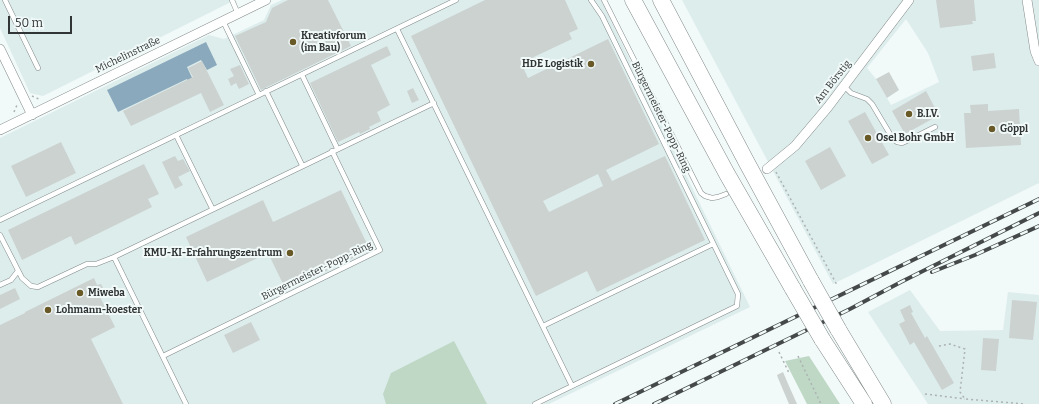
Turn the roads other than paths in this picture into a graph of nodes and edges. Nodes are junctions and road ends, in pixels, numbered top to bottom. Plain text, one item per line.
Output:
1 (5, 0) edge
2 (232, 0) edge
3 (266, 0) edge
4 (456, 0) edge
5 (591, 0) edge
6 (604, 0) edge
7 (633, 0) edge
8 (661, 0) edge
9 (909, 0) edge
10 (1027, 0) edge
11 (238, 14) junction
12 (223, 21) junction
13 (397, 29) junction
14 (0, 49) edge
15 (1039, 61) edge
16 (38, 68) dead end
17 (302, 75) junction
18 (844, 86) junction
19 (266, 91) junction
20 (259, 95) junction
21 (434, 102) junction
22 (32, 115) junction
23 (935, 127) dead end
24 (0, 130) edge
25 (176, 135) junction
26 (337, 148) junction
27 (332, 151) junction
28 (302, 165) junction
29 (769, 167) road end
30 (726, 194) dead end
31 (212, 208) junction
32 (0, 220) edge
33 (0, 235) edge
34 (713, 244) junction
35 (114, 257) junction
36 (18, 271) junction
37 (0, 285) edge
38 (543, 326) junction
39 (163, 356) junction
40 (572, 386) junction
41 (186, 404) edge
42 (535, 404) edge
43 (864, 404) edge
44 (883, 404) edge

1 - 16 lane
2 - 11 lane
3 - 11 street, Michelinstraße
4 - 13 lane
5 - 34 lane, Bürgermeister-Popp-Ring
6 - 30 lane
7 - 43 highway, bridge
8 - 44 highway, bridge
9 - 18 street, Am Börstig
10 - 15 street
11 - 12 street, Michelinstraße
12 - 20 lane
12 - 22 street, Michelinstraße
13 - 17 lane
13 - 21 lane
14 - 22 street
17 - 19 lane
17 - 26 lane
18 - 23 lane
18 - 29 street, Am Börstig
19 - 20 lane
19 - 28 lane
20 - 25 lane
21 - 26 lane
21 - 38 lane
22 - 24 street, Michelinstraße
25 - 31 lane
25 - 32 lane
26 - 27 lane
27 - 28 lane
27 - 39 lane, Bürgermeister-Popp-Ring
28 - 31 lane
31 - 35 lane
33 - 36 lane
34 - 38 lane
34 - 40 lane, Bürgermeister-Popp-Ring
35 - 36 lane
35 - 39 lane
36 - 37 lane
38 - 40 lane
39 - 41 lane
40 - 42 lane, Bürgermeister-Popp-Ring

